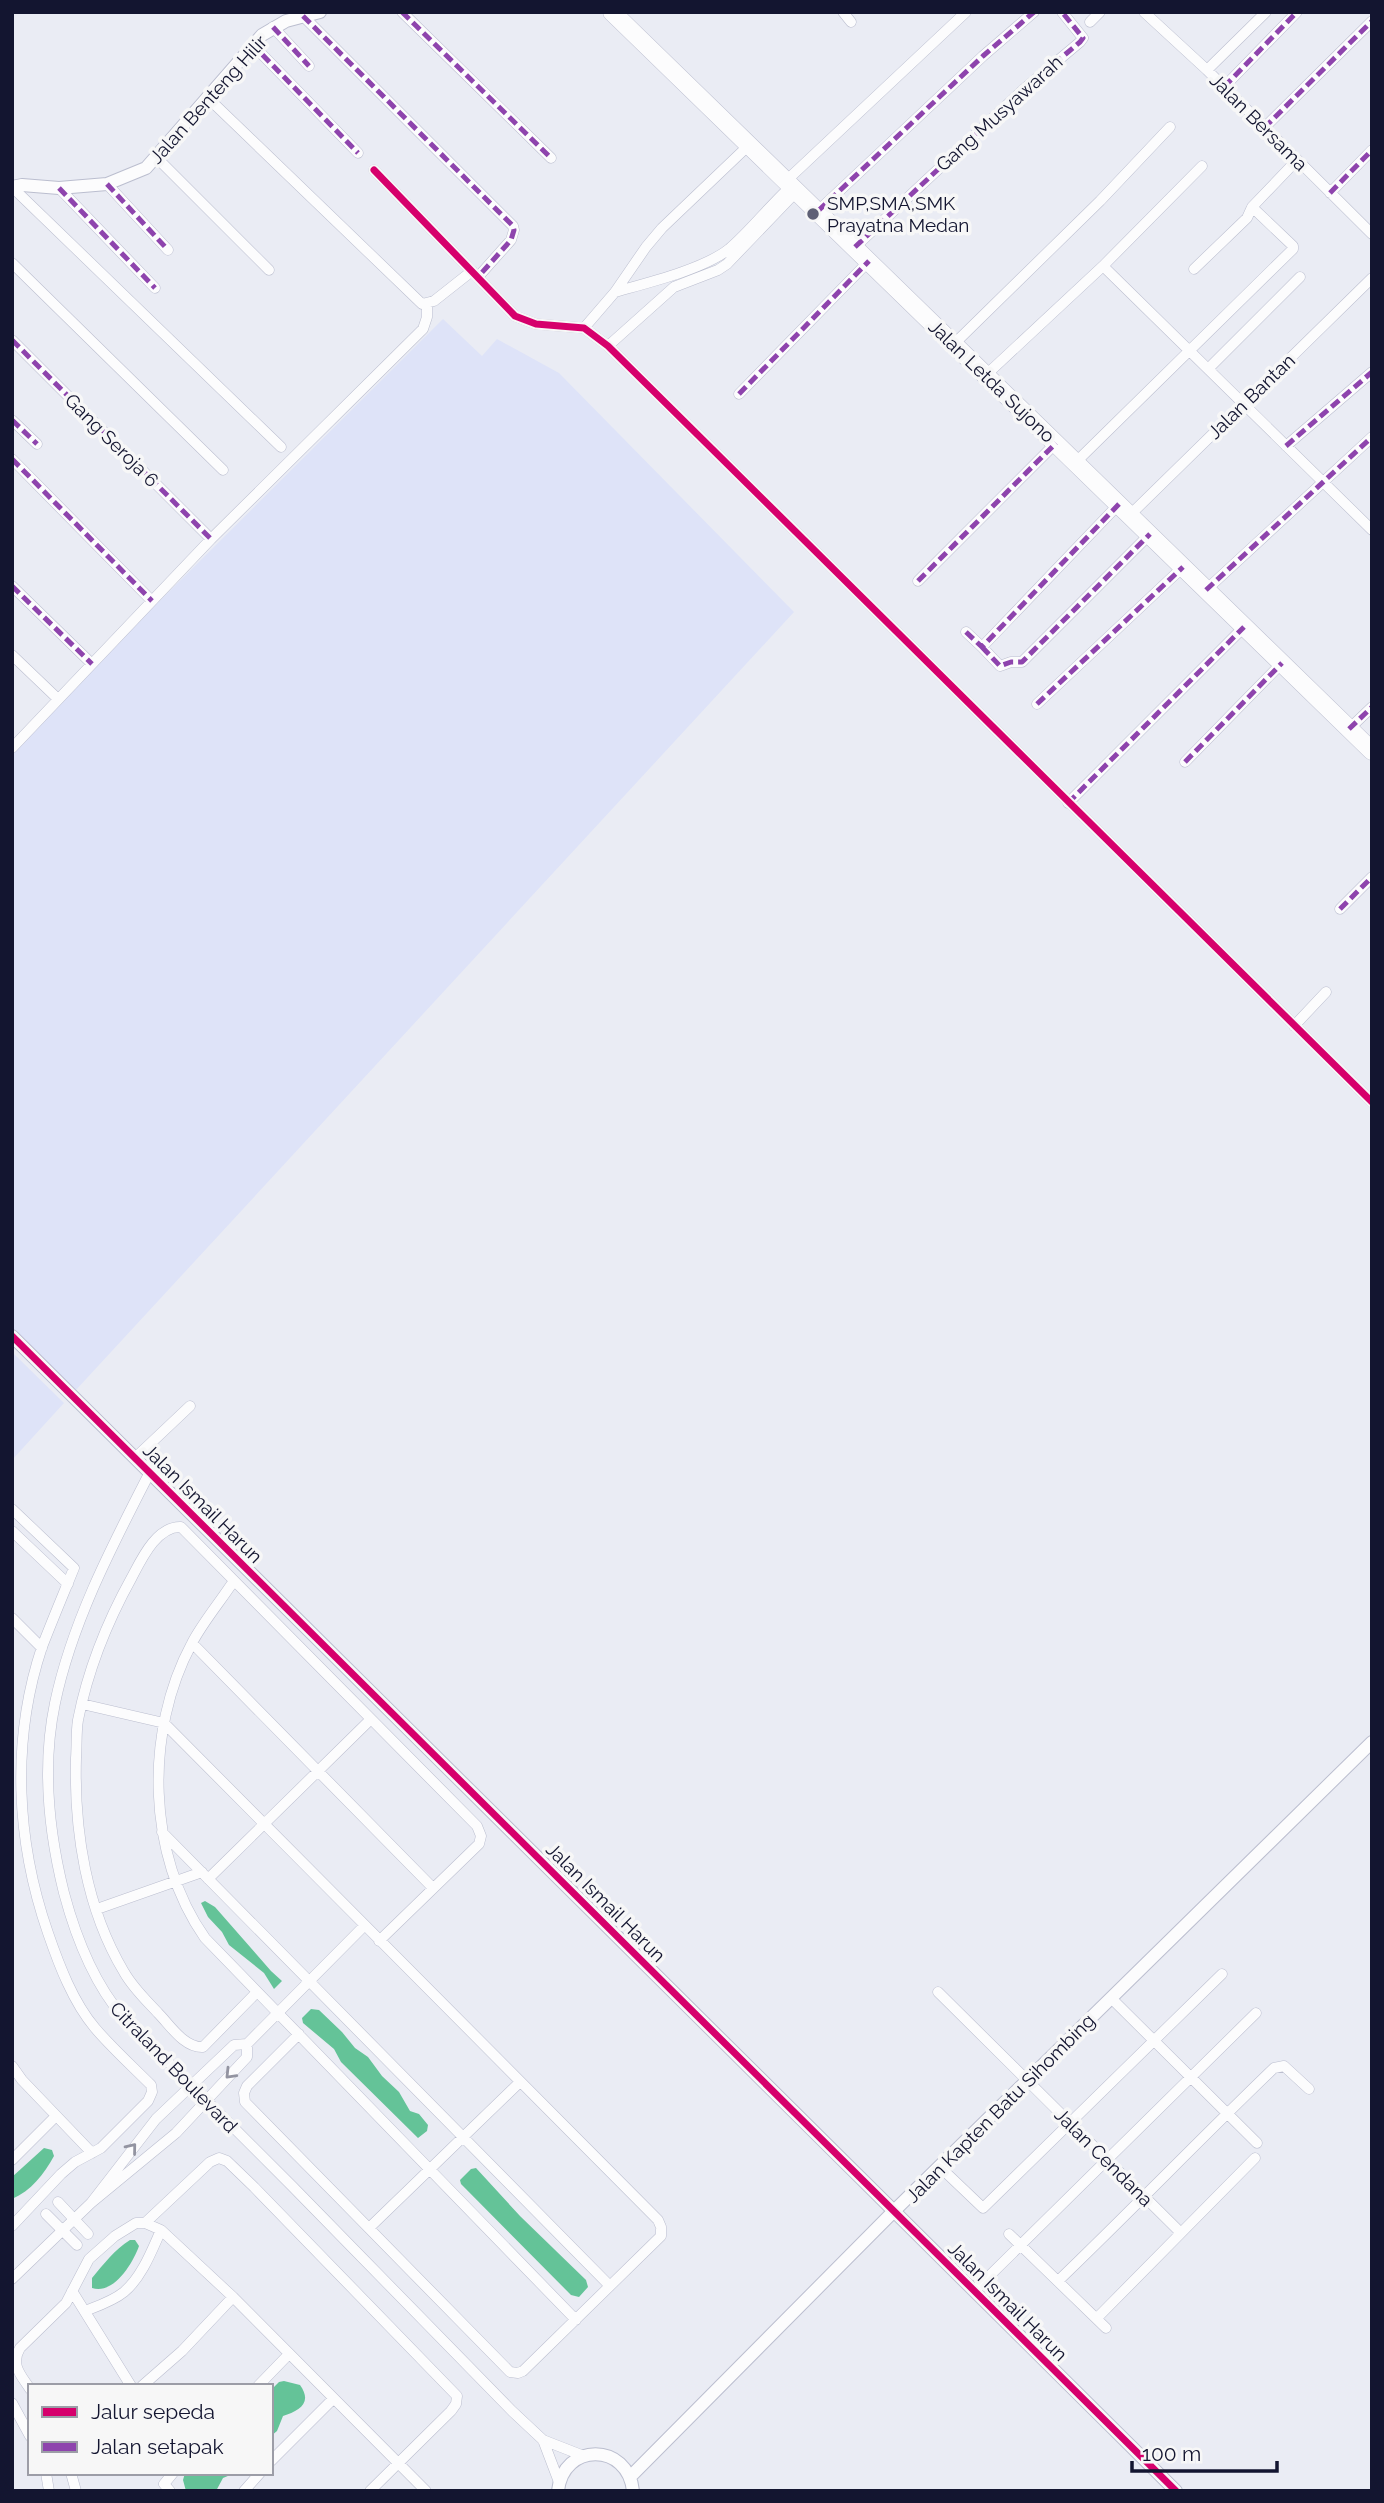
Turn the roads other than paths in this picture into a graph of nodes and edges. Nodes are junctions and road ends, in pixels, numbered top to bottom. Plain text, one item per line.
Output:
1 (320, 12) edge
2 (401, 12) edge
3 (612, 12) edge
4 (843, 12) edge
5 (965, 12) edge
6 (1034, 12) edge
7 (1100, 12) edge
8 (1144, 12) edge
9 (1266, 12) edge
10 (1297, 12) edge
11 (1063, 13) edge
12 (303, 16) junction
13 (851, 22) dead end
14 (1090, 22) dead end
15 (1372, 22) edge
16 (273, 27) junction
17 (252, 44) junction
18 (309, 66) dead end
19 (1207, 70) junction
20 (1224, 87) junction
21 (207, 97) junction
22 (1170, 127) dead end
23 (1265, 128) junction
24 (749, 145) junction
25 (1372, 150) edge
26 (358, 153) dead end
27 (156, 158) junction
28 (551, 158) dead end
29 (1297, 160) junction
30 (1202, 166) dead end
31 (374, 170) dead end
32 (107, 184) junction
33 (12, 187) edge
34 (790, 187) junction
35 (59, 188) junction
36 (1330, 193) junction
37 (1252, 207) junction
38 (818, 211) junction
39 (1372, 234) edge
40 (855, 247) junction
41 (167, 250) dead end
42 (869, 261) junction
43 (12, 263) edge
44 (1103, 266) junction
45 (1194, 269) dead end
46 (269, 270) dead end
47 (475, 274) junction
48 (1300, 277) dead end
49 (1372, 278) edge
50 (155, 288) dead end
51 (615, 292) junction
52 (427, 304) junction
53 (584, 328) junction
54 (12, 340) edge
55 (954, 344) junction
56 (608, 346) junction
57 (1189, 351) junction
58 (1208, 369) junction
59 (1371, 372) edge
60 (986, 375) junction
61 (739, 394) dead end
62 (1243, 404) junction
63 (12, 420) edge
64 (1372, 437) edge
65 (1056, 443) junction
66 (37, 444) dead end
67 (1286, 446) junction
68 (281, 447) dead end
69 (12, 459) edge
70 (1076, 462) junction
71 (223, 470) dead end
72 (1324, 483) junction
73 (1124, 510) junction
74 (1372, 530) edge
75 (1150, 534) junction
76 (211, 539) junction
77 (1183, 567) junction
78 (918, 581) dead end
79 (12, 586) edge
80 (1206, 590) junction
81 (152, 601) junction
82 (1244, 627) junction
83 (966, 632) dead end
84 (982, 647) junction
85 (12, 655) edge
86 (1282, 663) junction
87 (92, 664) junction
88 (58, 699) junction
89 (1037, 704) dead end
90 (1372, 707) edge
91 (1349, 730) junction
92 (14, 742) edge
93 (1372, 751) edge
94 (1185, 762) dead end
95 (1068, 803) junction
96 (1372, 877) edge
97 (1340, 909) dead end
98 (1326, 992) dead end
99 (1294, 1026) junction
100 (1372, 1102) edge
101 (12, 1336) edge
102 (190, 1406) dead end
103 (135, 1458) junction
104 (150, 1472) junction
105 (12, 1509) edge
106 (12, 1531) edge
107 (233, 1582) junction
108 (68, 1584) junction
109 (12, 1618) edge
110 (192, 1643) junction
111 (42, 1648) junction
112 (82, 1704) junction
113 (370, 1720) junction
114 (164, 1723) junction
115 (1372, 1742) edge
116 (317, 1772) junction
117 (16, 1793) edge
118 (264, 1824) junction
119 (162, 1831) junction
120 (205, 1876) junction
121 (176, 1882) junction
122 (433, 1888) junction
123 (97, 1909) junction
124 (364, 1926) junction
125 (379, 1941) junction
126 (1222, 1974) dead end
127 (308, 1982) junction
128 (257, 1992) junction
129 (938, 1992) dead end
130 (1111, 1998) junction
131 (278, 2013) junction
132 (1256, 2013) dead end
133 (299, 2034) junction
134 (1155, 2040) junction
135 (247, 2044) junction
136 (12, 2066) edge
137 (1191, 2076) junction
138 (1027, 2081) junction
139 (520, 2082) junction
140 (191, 2087) junction
141 (1308, 2089) dead end
142 (205, 2101) junction
143 (1227, 2113) junction
144 (56, 2116) junction
145 (1070, 2123) junction
146 (463, 2138) junction
147 (1257, 2143) dead end
148 (92, 2153) junction
149 (1255, 2158) dead end
150 (1106, 2159) junction
151 (12, 2160) edge
152 (940, 2166) junction
153 (430, 2169) junction
154 (52, 2196) junction
155 (1145, 2198) junction
156 (91, 2203) junction
157 (40, 2208) junction
158 (895, 2210) junction
159 (74, 2219) junction
160 (145, 2222) junction
161 (12, 2226) edge
162 (369, 2228) junction
163 (62, 2230) junction
164 (161, 2230) junction
165 (1181, 2233) junction
166 (1009, 2234) dead end
167 (94, 2240) junction
168 (1019, 2244) junction
169 (83, 2251) junction
170 (12, 2279) edge
171 (1058, 2281) junction
172 (610, 2286) junction
173 (975, 2290) junction
174 (72, 2291) junction
175 (233, 2297) junction
176 (85, 2311) junction
177 (1097, 2318) junction
178 (576, 2319) junction
179 (1107, 2328) dead end
180 (289, 2354) junction
181 (130, 2384) edge
182 (144, 2384) edge
183 (260, 2384) edge
184 (28, 2386) edge
185 (333, 2399) junction
186 (12, 2403) edge
187 (28, 2432) edge
188 (543, 2440) junction
189 (583, 2456) junction
190 (273, 2459) edge
191 (397, 2463) junction
192 (258, 2475) edge
193 (630, 2477) junction
194 (558, 2486) edge
195 (244, 2491) edge
196 (370, 2491) edge
197 (426, 2491) edge
198 (634, 2491) edge
199 (1176, 2491) edge

1 - 12 street, Jalan Benteng Hilir
2 - 28 street
3 - 24 highway, Jalan Letda Sujono
4 - 13 street
5 - 34 street
6 - 38 street
7 - 14 street
8 - 19 street, Jalan Bersama
9 - 19 street
10 - 20 street
11 - 40 street, Gang Musyawarah
12 - 16 street, Jalan Benteng Hilir
12 - 47 street
15 - 23 street
16 - 17 street, Jalan Benteng Hilir
16 - 18 street
17 - 21 street, Jalan Benteng Hilir
17 - 26 street
19 - 20 street, Jalan Bersama
20 - 23 street, Jalan Bersama
21 - 27 street, Jalan Benteng Hilir
21 - 52 street
22 - 55 street
23 - 29 street, Jalan Bersama
24 - 34 highway, Jalan Letda Sujono
24 - 51 street
25 - 36 street
27 - 32 street, Jalan Benteng Hilir
27 - 46 street
29 - 36 street, Jalan Bersama
29 - 37 street
30 - 44 street
31 - 47 street
32 - 35 street, Jalan Benteng Hilir
32 - 41 street
33 - 35 street, Jalan Benteng Hilir
33 - 68 street
34 - 38 highway, Jalan Letda Sujono
34 - 51 street
34 - 56 street
35 - 50 street
36 - 39 street, Jalan Bersama
37 - 45 street
37 - 57 street
38 - 40 highway, Jalan Letda Sujono
40 - 42 highway, Jalan Letda Sujono
42 - 55 highway, Jalan Letda Sujono
42 - 61 street
43 - 71 street
44 - 57 street
44 - 60 street
47 - 52 street
47 - 53 street
48 - 58 street
49 - 62 street, Jalan Bantan
51 - 53 street
52 - 76 street
53 - 56 street
54 - 76 street, Gang Seroja 6
55 - 60 highway, Jalan Letda Sujono
56 - 95 street
57 - 58 street
57 - 70 street
58 - 62 street
59 - 67 street
60 - 65 highway, Jalan Letda Sujono
62 - 67 street
62 - 73 street, Jalan Bantan
63 - 66 street
64 - 72 street
65 - 70 highway, Jalan Letda Sujono
65 - 78 street
67 - 72 street
69 - 81 street
70 - 73 highway, Jalan Letda Sujono
72 - 74 street
72 - 80 street
73 - 75 highway, Jalan Letda Sujono
73 - 84 street, Jalan Bantan
75 - 77 highway, Jalan Letda Sujono
75 - 84 street
76 - 81 street
77 - 80 highway, Jalan Letda Sujono
77 - 89 street
79 - 87 street
80 - 82 highway, Jalan Letda Sujono
81 - 87 street
82 - 86 highway, Jalan Letda Sujono
82 - 95 street
83 - 84 street
85 - 88 street
86 - 91 highway, Jalan Letda Sujono
86 - 94 street
87 - 88 street
88 - 92 street
90 - 91 street
91 - 93 highway, Jalan Letda Sujono
95 - 99 street
96 - 97 street
98 - 99 street
99 - 100 street
101 - 103 street, Jalan Ismail Harun
102 - 103 street
103 - 104 street, Jalan Ismail Harun
104 - 140 street, Citraland Boulevard
104 - 158 street, Jalan Ismail Harun
105 - 108 street
106 - 108 street
107 - 110 street
107 - 112 street
107 - 113 street
108 - 111 street
109 - 111 street
110 - 114 street
110 - 116 street
111 - 117 street
112 - 114 street
112 - 123 street
113 - 116 street
113 - 122 street
114 - 118 street
114 - 119 street
115 - 130 street, Jalan Kapten Batu Sihombing
116 - 118 street
116 - 122 street
117 - 148 street
118 - 120 street
118 - 124 street
119 - 120 street
119 - 121 street
120 - 121 street
120 - 127 street
121 - 123 street
121 - 128 street
122 - 125 street
123 - 128 street
124 - 125 street
124 - 127 street
125 - 139 street
126 - 134 street
127 - 131 street
127 - 146 street
128 - 131 street
129 - 138 street, Jalan Cendana
130 - 134 street
130 - 138 street, Jalan Kapten Batu Sihombing
131 - 133 street
131 - 135 street
132 - 137 street
133 - 153 street
133 - 162 street
134 - 137 street
134 - 145 street
135 - 140 street
135 -> 142 street
136 - 144 street
137 - 143 street
137 - 150 street
138 - 145 street, Jalan Cendana
138 - 152 street, Jalan Kapten Batu Sihombing
139 - 146 street
139 - 172 street
140 - 142 street, Citraland Boulevard
156 -> 140 street
141 - 143 street
142 - 156 street
142 - 188 street, Citraland Boulevard
143 - 147 street
143 - 155 street
144 - 148 street
144 - 151 street
145 - 150 street, Jalan Cendana
145 - 152 street
146 - 153 street
146 - 172 street
148 - 154 street
149 - 165 street
150 - 155 street, Jalan Cendana
150 - 168 street
152 - 158 street, Jalan Kapten Batu Sihombing
153 - 162 street
153 - 178 street
154 - 157 street
154 - 159 street
155 - 165 street, Jalan Cendana
155 - 171 street
156 - 159 street
157 - 161 street
157 - 163 street
158 - 173 street, Jalan Ismail Harun
158 - 193 street, Jalan Kapten Batu Sihombing
159 - 163 street
159 - 167 street
160 - 164 street
160 - 167 street
160 - 191 street
162 - 178 street
163 - 169 street
163 - 170 street
164 - 175 street
164 - 176 street
165 - 177 street
166 - 168 street
167 - 169 street
168 - 171 street
168 - 173 street
169 - 174 street
171 - 177 street
172 - 178 street
173 - 199 street, Jalan Ismail Harun
174 - 176 street
174 - 184 street
175 - 180 street
175 - 182 street
176 - 181 street
177 - 179 street
180 - 183 street
180 - 185 street
185 - 190 street
185 - 191 street
186 - 187 street
188 - 189 street, Citraland Boulevard
188 - 194 street, Citraland Boulevard
189 - 193 street
189 - 194 street
191 - 196 street
191 - 197 street
192 - 195 street
193 - 198 street

